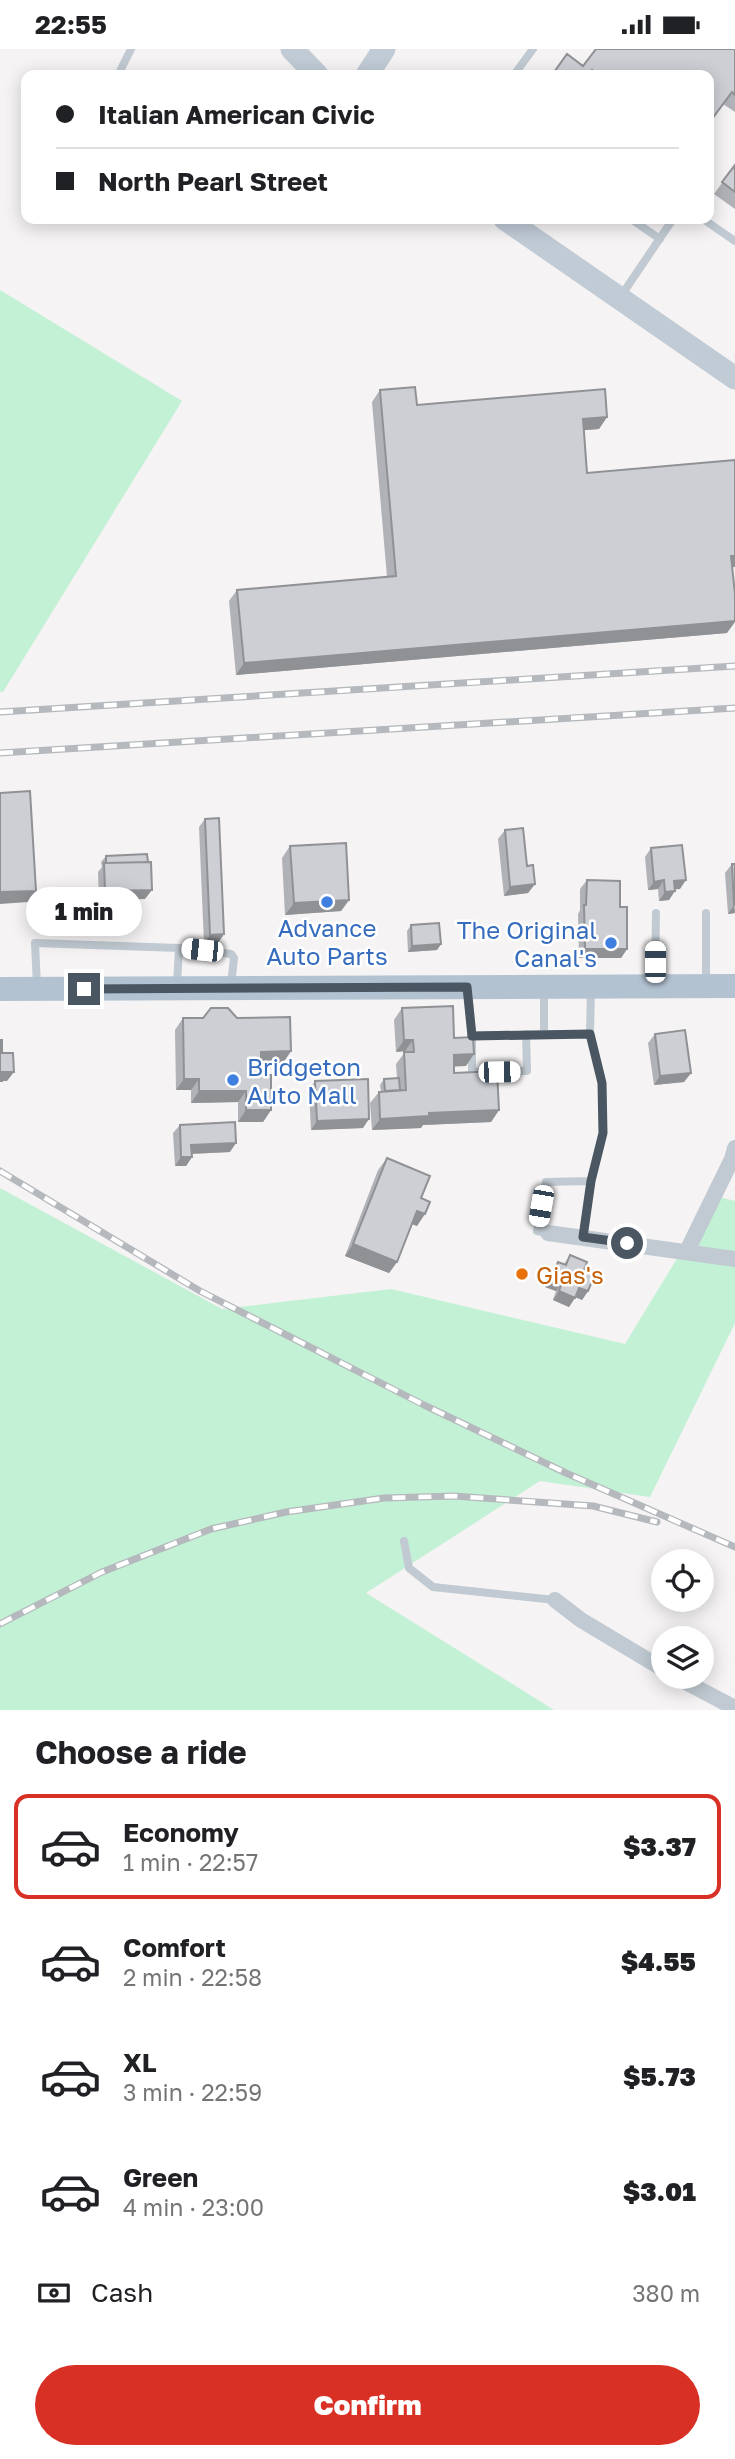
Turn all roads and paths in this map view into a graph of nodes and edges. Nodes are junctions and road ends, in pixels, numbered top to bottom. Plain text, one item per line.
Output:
1 (131, 49) edge
2 (292, 49) edge
3 (384, 49) edge
4 (533, 49) edge
5 (120, 70) edge
6 (312, 70) edge
7 (370, 70) edge
8 (518, 70) edge
9 (512, 224) edge
10 (638, 224) edge
11 (670, 224) edge
12 (710, 224) edge
13 (660, 239) junction
14 (735, 241) edge
15 (620, 299) junction
16 (735, 378) edge
17 (656, 913) dead end
18 (706, 913) dead end
19 (179, 948) junction
20 (655, 986) junction
21 (706, 986) junction
22 (735, 986) edge
23 (467, 987) junction
24 (544, 987) junction
25 (591, 987) junction
26 (177, 988) junction
27 (231, 988) junction
28 (0, 989) edge
29 (37, 989) junction
30 (526, 1034) junction
31 (544, 1034) junction
32 (590, 1034) junction
33 (472, 1036) junction
34 (735, 1148) edge
35 (591, 1181) junction
36 (548, 1233) joint
37 (583, 1237) junction
38 (687, 1251) junction
39 (735, 1259) edge
40 (404, 1541) dead end
41 (555, 1600) joint
42 (651, 1662) edge
43 (699, 1689) edge
44 (735, 1708) edge

1 - 5 lane
2 - 6 street
3 - 7 street
4 - 8 lane
9 - 15 street
10 - 13 lane
11 - 13 lane
12 - 14 lane
13 - 15 lane
15 - 16 street
17 - 20 lane
18 - 21 lane
19 - 26 lane
19 - 27 lane
19 - 29 lane
20 - 21 main road
20 - 25 main road
21 - 22 main road
23 - 24 main road
23 - 27 main road
23 - 33 lane
24 - 25 main road
24 - 31 lane
25 - 32 lane
26 - 27 main road
26 - 29 main road
28 - 29 main road
30 - 31 lane
30 - 33 lane
30 - 33 lane
31 - 32 lane
32 - 35 lane
34 - 38 street
35 - 36 lane
35 - 37 lane
36 - 37 street
37 - 38 street
38 - 39 street
40 - 41 lane
41 - 42 street
43 - 44 street

